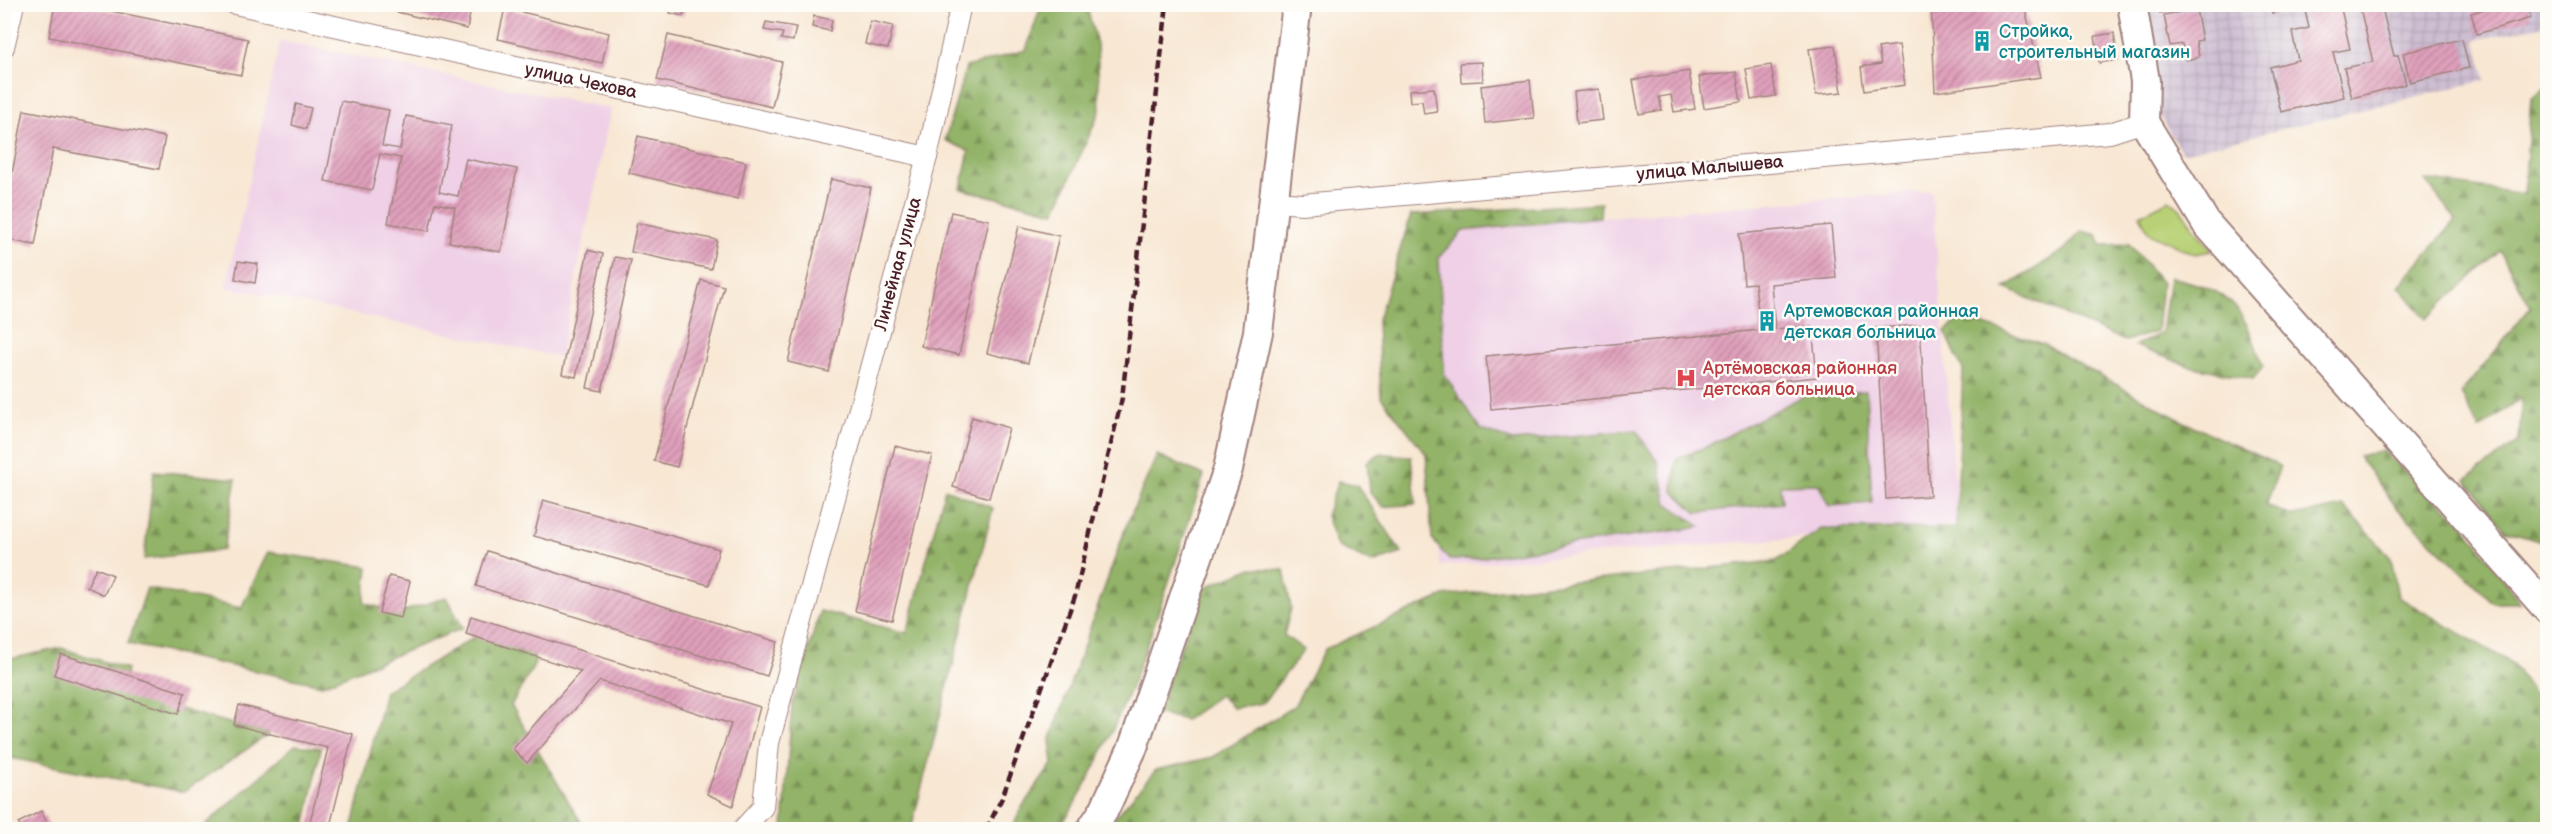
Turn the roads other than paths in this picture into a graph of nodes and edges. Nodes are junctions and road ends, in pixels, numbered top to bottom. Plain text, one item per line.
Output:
1 (15, 4) edge
2 (235, 4) edge
3 (961, 4) edge
4 (1297, 4) edge
5 (2132, 4) edge
6 (4, 47) edge
7 (2144, 122) junction
8 (927, 157) junction
9 (1275, 202) junction
10 (2547, 610) edge
11 (742, 830) edge
12 (1091, 830) edge

1 - 6 street
2 - 8 street, улица Чехова
3 - 8 street, Линейная улица
4 - 9 main road
5 - 7 main road
7 - 9 street, улица Малышева
7 - 10 main road
8 - 11 street, Линейная улица
9 - 12 main road

